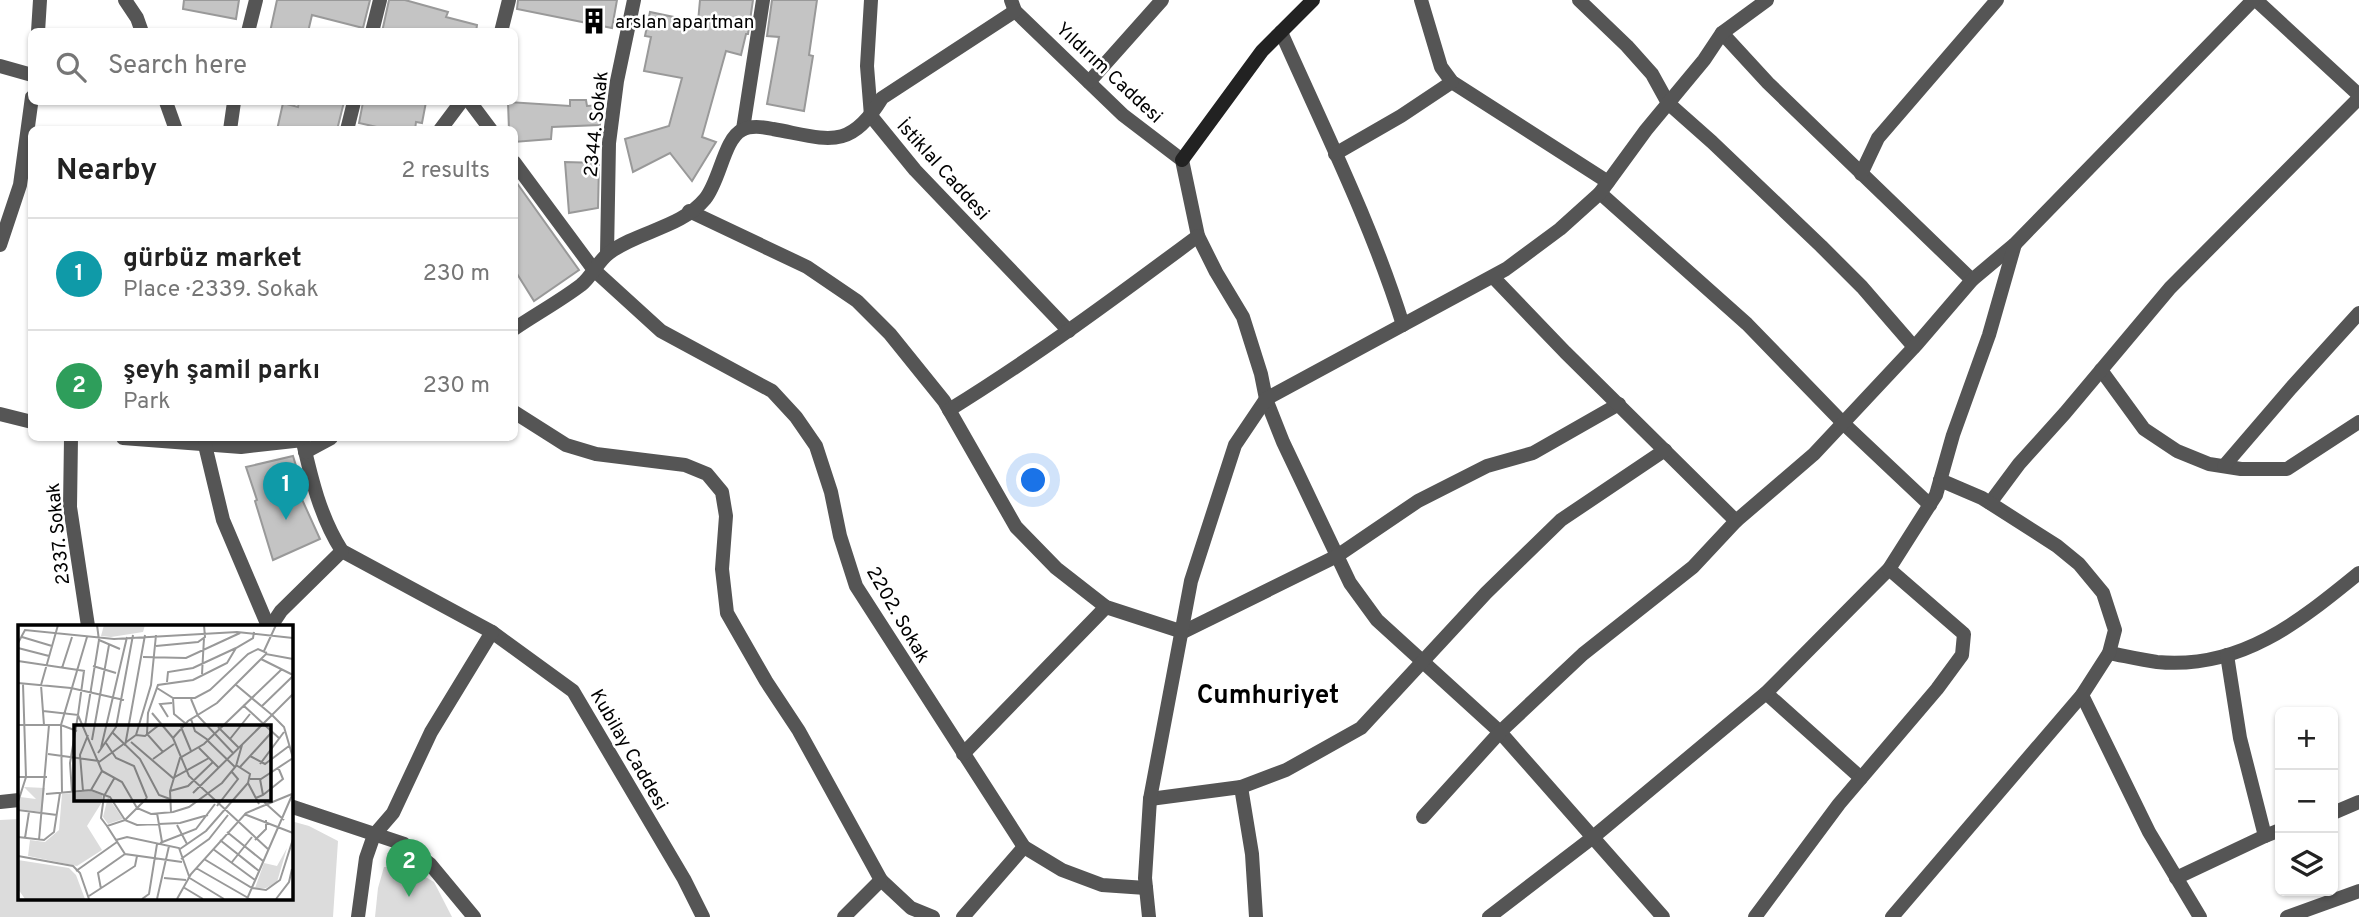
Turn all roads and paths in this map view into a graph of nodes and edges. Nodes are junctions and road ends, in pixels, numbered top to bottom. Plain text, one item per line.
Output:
1 (40, 0) edge
2 (125, 0) edge
3 (142, 0) edge
4 (256, 0) edge
5 (380, 0) edge
6 (509, 0) edge
7 (634, 0) edge
8 (764, 0) edge
9 (872, 0) edge
10 (1162, 0) edge
11 (1312, 0) edge
12 (1421, 0) edge
13 (1579, 0) edge
14 (1767, 0) edge
15 (1997, 0) edge
16 (2254, 0) edge
17 (1013, 5) edge
18 (140, 25) edge
19 (38, 28) edge
20 (249, 28) edge
21 (373, 28) edge
22 (502, 28) edge
23 (1280, 32) junction
24 (1722, 33) junction
25 (0, 66) edge
26 (28, 74) edge
27 (1090, 82) junction
28 (1452, 82) junction
29 (2359, 97) edge
30 (1668, 103) junction
31 (31, 105) edge
32 (167, 105) edge
33 (234, 105) edge
34 (353, 105) edge
35 (459, 105) edge
36 (472, 105) edge
37 (871, 116) junction
38 (28, 126) edge
39 (28, 126) edge
40 (174, 126) edge
41 (231, 126) edge
42 (348, 126) edge
43 (443, 126) edge
44 (488, 126) edge
45 (743, 129) junction
46 (1335, 154) junction
47 (1182, 160) junction
48 (518, 167) edge
49 (1861, 174) junction
50 (1604, 187) junction
51 (689, 211) junction
52 (1198, 236) junction
53 (2016, 243) junction
54 (0, 245) edge
55 (607, 254) junction
56 (594, 270) junction
57 (1493, 276) junction
58 (1972, 280) junction
59 (2359, 313) edge
60 (1403, 325) junction
61 (518, 326) edge
62 (1069, 331) junction
63 (1914, 346) junction
64 (2101, 370) junction
65 (1266, 399) junction
66 (1619, 404) junction
67 (949, 410) junction
68 (0, 414) edge
69 (518, 415) edge
70 (28, 421) edge
71 (2359, 422) edge
72 (1843, 424) junction
73 (71, 441) edge
74 (158, 441) edge
75 (304, 443) edge
76 (205, 445) junction
77 (1665, 450) junction
78 (2224, 466) junction
79 (1940, 480) junction
80 (1990, 503) junction
81 (1930, 505) junction
82 (1736, 522) junction
83 (342, 551) junction
84 (1337, 556) junction
85 (1889, 569) junction
86 (2359, 573) edge
87 (1106, 607) junction
88 (88, 625) edge
89 (270, 625) edge
90 (271, 625) edge
91 (492, 632) junction
92 (1182, 632) junction
93 (2109, 653) junction
94 (2227, 655) junction
95 (1423, 660) junction
96 (1766, 693) junction
97 (2082, 695) junction
98 (1500, 732) junction
99 (963, 754) junction
100 (1861, 778) junction
101 (1241, 787) junction
102 (1150, 799) junction
103 (18, 800) edge
104 (0, 802) edge
105 (2359, 802) edge
106 (292, 807) edge
107 (2338, 811) edge
108 (1423, 817) dead end
109 (2275, 832) edge
110 (374, 835) junction
111 (2264, 836) junction
112 (1592, 838) junction
113 (1024, 846) junction
114 (2176, 878) junction
115 (881, 880) junction
116 (1146, 888) junction
117 (2359, 891) edge
118 (358, 917) edge
119 (474, 917) edge
120 (703, 917) edge
121 (844, 917) edge
122 (933, 917) edge
123 (963, 917) edge
124 (1149, 917) edge
125 (1256, 917) edge
126 (1489, 917) edge
127 (1663, 917) edge
128 (1755, 917) edge
129 (1892, 917) edge
130 (2200, 917) edge
131 (2287, 917) edge

1 - 19 street
2 - 18 street
3 - 18 street
4 - 20 street
5 - 21 street
6 - 22 street
7 - 55 street, 2344. Sokak
8 - 45 street
9 - 37 street, İstiklal Caddesi
10 - 27 street
11 - 23 street
12 - 28 street
13 - 30 street
14 - 24 street
15 - 49 street
16 - 29 street
16 - 53 street
17 - 27 street, Yıldırım Caddesi
17 - 37 street, Yıldırım Caddesi
23 - 46 street
23 - 47 street
24 - 30 street
24 - 49 street
25 - 26 street
27 - 47 street, Yıldırım Caddesi
28 - 46 street
28 - 50 street
29 - 64 street
30 - 50 street
30 - 63 street
31 - 39 street
32 - 40 street
33 - 41 street
34 - 42 street
35 - 43 street
36 - 44 street
37 - 45 street, Yıldırım Caddesi
37 - 62 street, İstiklal Caddesi
38 - 54 street
45 - 51 street
46 - 60 street
47 - 52 street
48 - 56 street, 2202. Sokak
49 - 58 street
50 - 57 street
50 - 72 street
51 - 55 street
51 - 67 street
52 - 62 street
52 - 65 street
53 - 58 street
53 - 79 street
55 - 56 street
56 - 61 street
56 - 99 street, 2202. Sokak
57 - 60 street
57 - 66 street
58 - 63 street
59 - 78 street
60 - 65 street
62 - 67 street
63 - 72 street
64 - 78 street
64 - 80 street
65 - 84 street
65 - 92 street
66 - 77 street
66 - 84 street
67 - 87 street
68 - 70 street
69 - 115 street
71 - 78 street
72 - 81 street
72 - 82 street
73 - 88 street, 2337. Sokak
74 - 76 street
75 - 76 street
75 - 83 street
76 - 89 street
77 - 82 street
77 - 95 street
79 - 80 street
79 - 81 street
80 - 93 street
81 - 85 street
82 - 98 street
83 - 90 street
83 - 91 street, Kubilay Caddesi
84 - 92 street
84 - 95 street
85 - 96 street
85 - 100 street
86 - 94 street
87 - 92 street
87 - 99 street
91 - 110 street
91 - 120 street, Kubilay Caddesi
92 - 102 street
93 - 94 street
93 - 97 street
94 - 111 street
95 - 98 street
95 - 101 street
96 - 100 street
96 - 112 street
97 - 114 street
97 - 129 street
98 - 108 street
98 - 112 street
99 - 113 street, 2202. Sokak
100 - 128 street
101 - 102 street
101 - 125 street
102 - 116 street
103 - 104 street
105 - 107 street
106 - 110 street
109 - 111 street
110 - 118 street
110 - 119 street
111 - 114 street
112 - 126 street
112 - 127 street
113 - 116 street, 2202. Sokak
113 - 123 street
114 - 130 street
115 - 121 street
115 - 122 street
116 - 124 street
117 - 131 street

